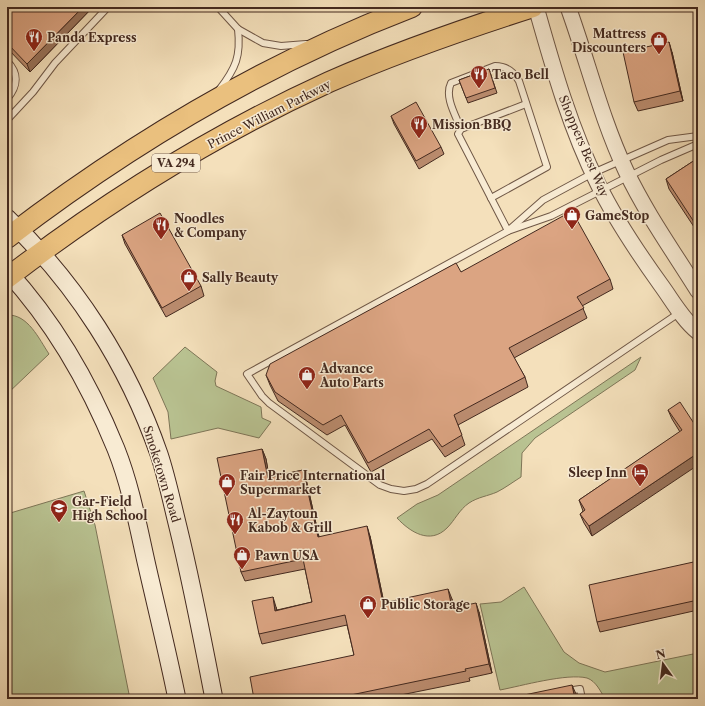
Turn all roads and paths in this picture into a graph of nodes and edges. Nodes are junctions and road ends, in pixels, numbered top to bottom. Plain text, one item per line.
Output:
1 (108, 7) edge
2 (218, 7) edge
3 (412, 7) edge
4 (533, 7) edge
5 (536, 7) edge
6 (568, 7) edge
7 (238, 29) junction
8 (331, 40) junction
9 (7, 61) edge
10 (7, 98) edge
11 (210, 102) junction
12 (526, 104) junction
13 (7, 120) edge
14 (461, 129) junction
15 (698, 136) edge
16 (698, 144) edge
17 (621, 160) junction
18 (593, 173) junction
19 (629, 176) junction
20 (601, 190) junction
21 (491, 198) junction
22 (11, 228) edge
23 (508, 231) junction
24 (42, 253) junction
25 (8, 275) edge
26 (698, 291) edge
27 (680, 312) junction
28 (698, 332) edge
29 (558, 693) edge
30 (177, 699) edge
31 (214, 699) edge
32 (582, 699) edge

1 - 13 lane
2 - 7 lane
3 - 8 highway, VA 294
4 - 24 highway, Prince William Parkway / VA 294
5 - 18 street, Shoppers Best Way
6 - 17 street
7 - 8 lane
7 - 11 lane
8 - 11 highway, VA 294
9 - 10 lane
11 - 22 highway, VA 294
12 - 14 lane
12 - 14 lane
12 - 21 lane
14 - 21 lane
15 - 17 lane
16 - 19 lane
17 - 18 lane
17 - 19 street
18 - 20 street, Shoppers Best Way
18 - 23 lane
19 - 20 lane
19 - 26 street
20 - 23 lane
20 - 27 street, Shoppers Best Way
21 - 23 lane
22 - 24 main road, Smoketown Road
23 - 27 lane
24 - 25 highway, Prince William Parkway / VA 294
24 - 31 main road, Smoketown Road
25 - 30 main road
27 - 28 street, Shoppers Best Way
29 - 32 lane

